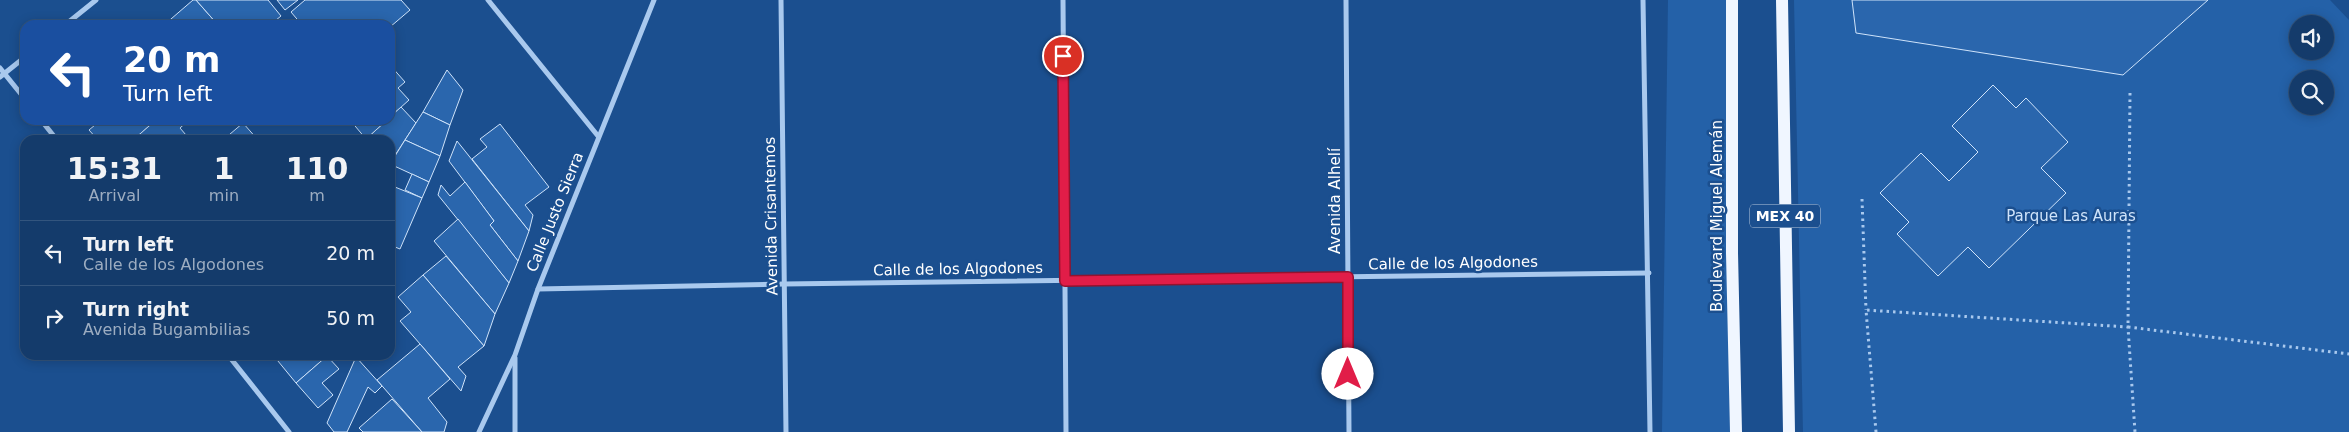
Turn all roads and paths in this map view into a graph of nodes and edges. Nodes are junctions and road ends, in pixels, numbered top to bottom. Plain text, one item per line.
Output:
1 (96, 0) edge
2 (488, 0) edge
3 (654, 0) edge
4 (780, 0) edge
5 (1063, 0) edge
6 (1346, 0) edge
7 (1643, 0) edge
8 (1732, 0) edge
9 (1782, 0) edge
10 (71, 20) edge
11 (20, 61) edge
12 (0, 68) edge
13 (2, 75) edge
14 (2130, 93) dead end
15 (20, 94) edge
16 (45, 125) edge
17 (53, 135) edge
18 (598, 136) junction
19 (1862, 199) dead end
20 (1649, 273) junction
21 (1348, 277) junction
22 (1065, 281) junction
23 (784, 284) junction
24 (538, 289) junction
25 (1866, 310) junction
26 (2128, 327) junction
27 (2349, 354) edge
28 (515, 355) junction
29 (232, 360) edge
30 (289, 432) edge
31 (478, 432) edge
32 (515, 432) edge
33 (786, 432) edge
34 (1066, 432) edge
35 (1349, 432) edge
36 (1650, 432) edge
37 (1736, 432) edge
38 (1789, 432) edge
39 (1876, 432) edge
40 (2135, 432) edge

1 - 10 street
2 - 18 street
3 - 18 street, Calle Justo Sierra
4 - 23 street, Avenida Crisantemos
5 - 22 street
6 - 21 street, Avenida Alhelí
7 - 20 street
8 - 37 main road, Boulevard Miguel Alemán / MEX 40
9 - 38 main road, MEX 40
11 - 13 street
12 - 13 street
13 - 15 street
14 - 26 path
16 - 17 street
18 - 24 street, Calle Justo Sierra
19 - 25 path
20 - 21 street, Calle de los Algodones
20 - 36 street
21 - 22 street, Calle de los Algodones
21 - 35 street, Avenida Alhelí
22 - 23 street, Calle de los Algodones
22 - 34 street
23 - 24 street, Calle de los Algodones
23 - 33 street, Avenida Crisantemos
24 - 28 street, Calle Justo Sierra
25 - 26 path
25 - 39 path
26 - 27 path
26 - 40 path
28 - 31 street, Calle Justo Sierra
28 - 32 street
29 - 30 street

